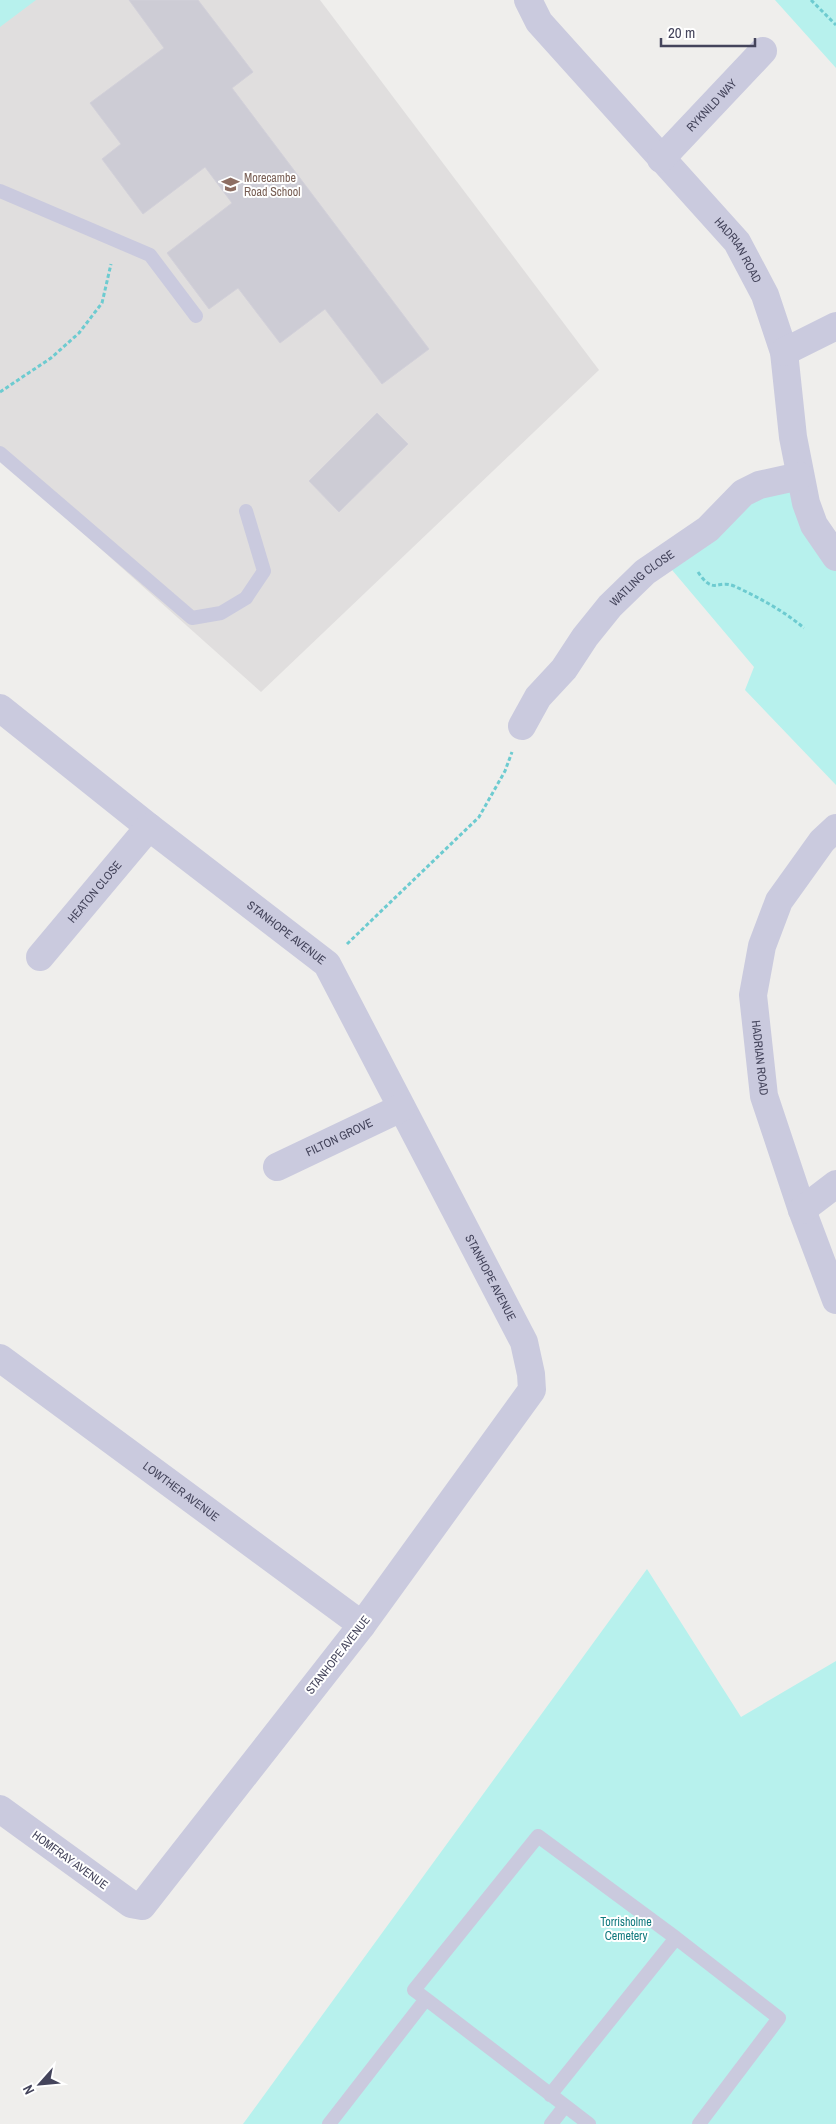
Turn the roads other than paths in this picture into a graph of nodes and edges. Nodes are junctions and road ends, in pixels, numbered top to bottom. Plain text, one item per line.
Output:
1 (528, 0) edge
2 (763, 51) dead end
3 (661, 159) junction
4 (0, 190) edge
5 (196, 316) dead end
6 (836, 326) edge
7 (784, 352) junction
8 (0, 453) edge
9 (800, 476) junction
10 (246, 511) dead end
11 (836, 557) edge
12 (0, 708) edge
13 (522, 726) road end
14 (149, 827) junction
15 (836, 828) edge
16 (40, 957) dead end
17 (401, 1108) junction
18 (277, 1167) dead end
19 (836, 1184) edge
20 (802, 1210) junction
21 (836, 1300) edge
22 (0, 1358) edge
23 (362, 1625) junction
24 (0, 1809) edge
25 (142, 1906) joint
26 (676, 1938) junction
27 (426, 1999) junction
28 (550, 2095) junction
29 (565, 2106) junction
30 (329, 2124) edge
31 (551, 2124) edge
32 (589, 2124) edge
33 (699, 2124) edge

1 - 3 street, HADRIAN ROAD
2 - 3 street, RYKNILD WAY
3 - 7 street, HADRIAN ROAD
4 - 5 lane
6 - 7 street
7 - 9 street, HADRIAN ROAD
8 - 10 lane
9 - 11 street, HADRIAN ROAD
9 - 13 street, WATLING CLOSE
12 - 14 street, STANHOPE AVENUE
14 - 16 street, HEATON CLOSE
14 - 17 street, STANHOPE AVENUE
15 - 20 street, HADRIAN ROAD
17 - 18 street, FILTON GROVE
17 - 23 street, STANHOPE AVENUE
19 - 20 street
20 - 21 street, HADRIAN ROAD
22 - 23 street, LOWTHER AVENUE
23 - 25 street, STANHOPE AVENUE
24 - 25 street, HOMFRAY AVENUE
26 - 27 lane
26 - 28 lane
26 - 33 lane
27 - 28 lane
27 - 30 lane
28 - 29 lane
29 - 31 lane
29 - 32 lane

